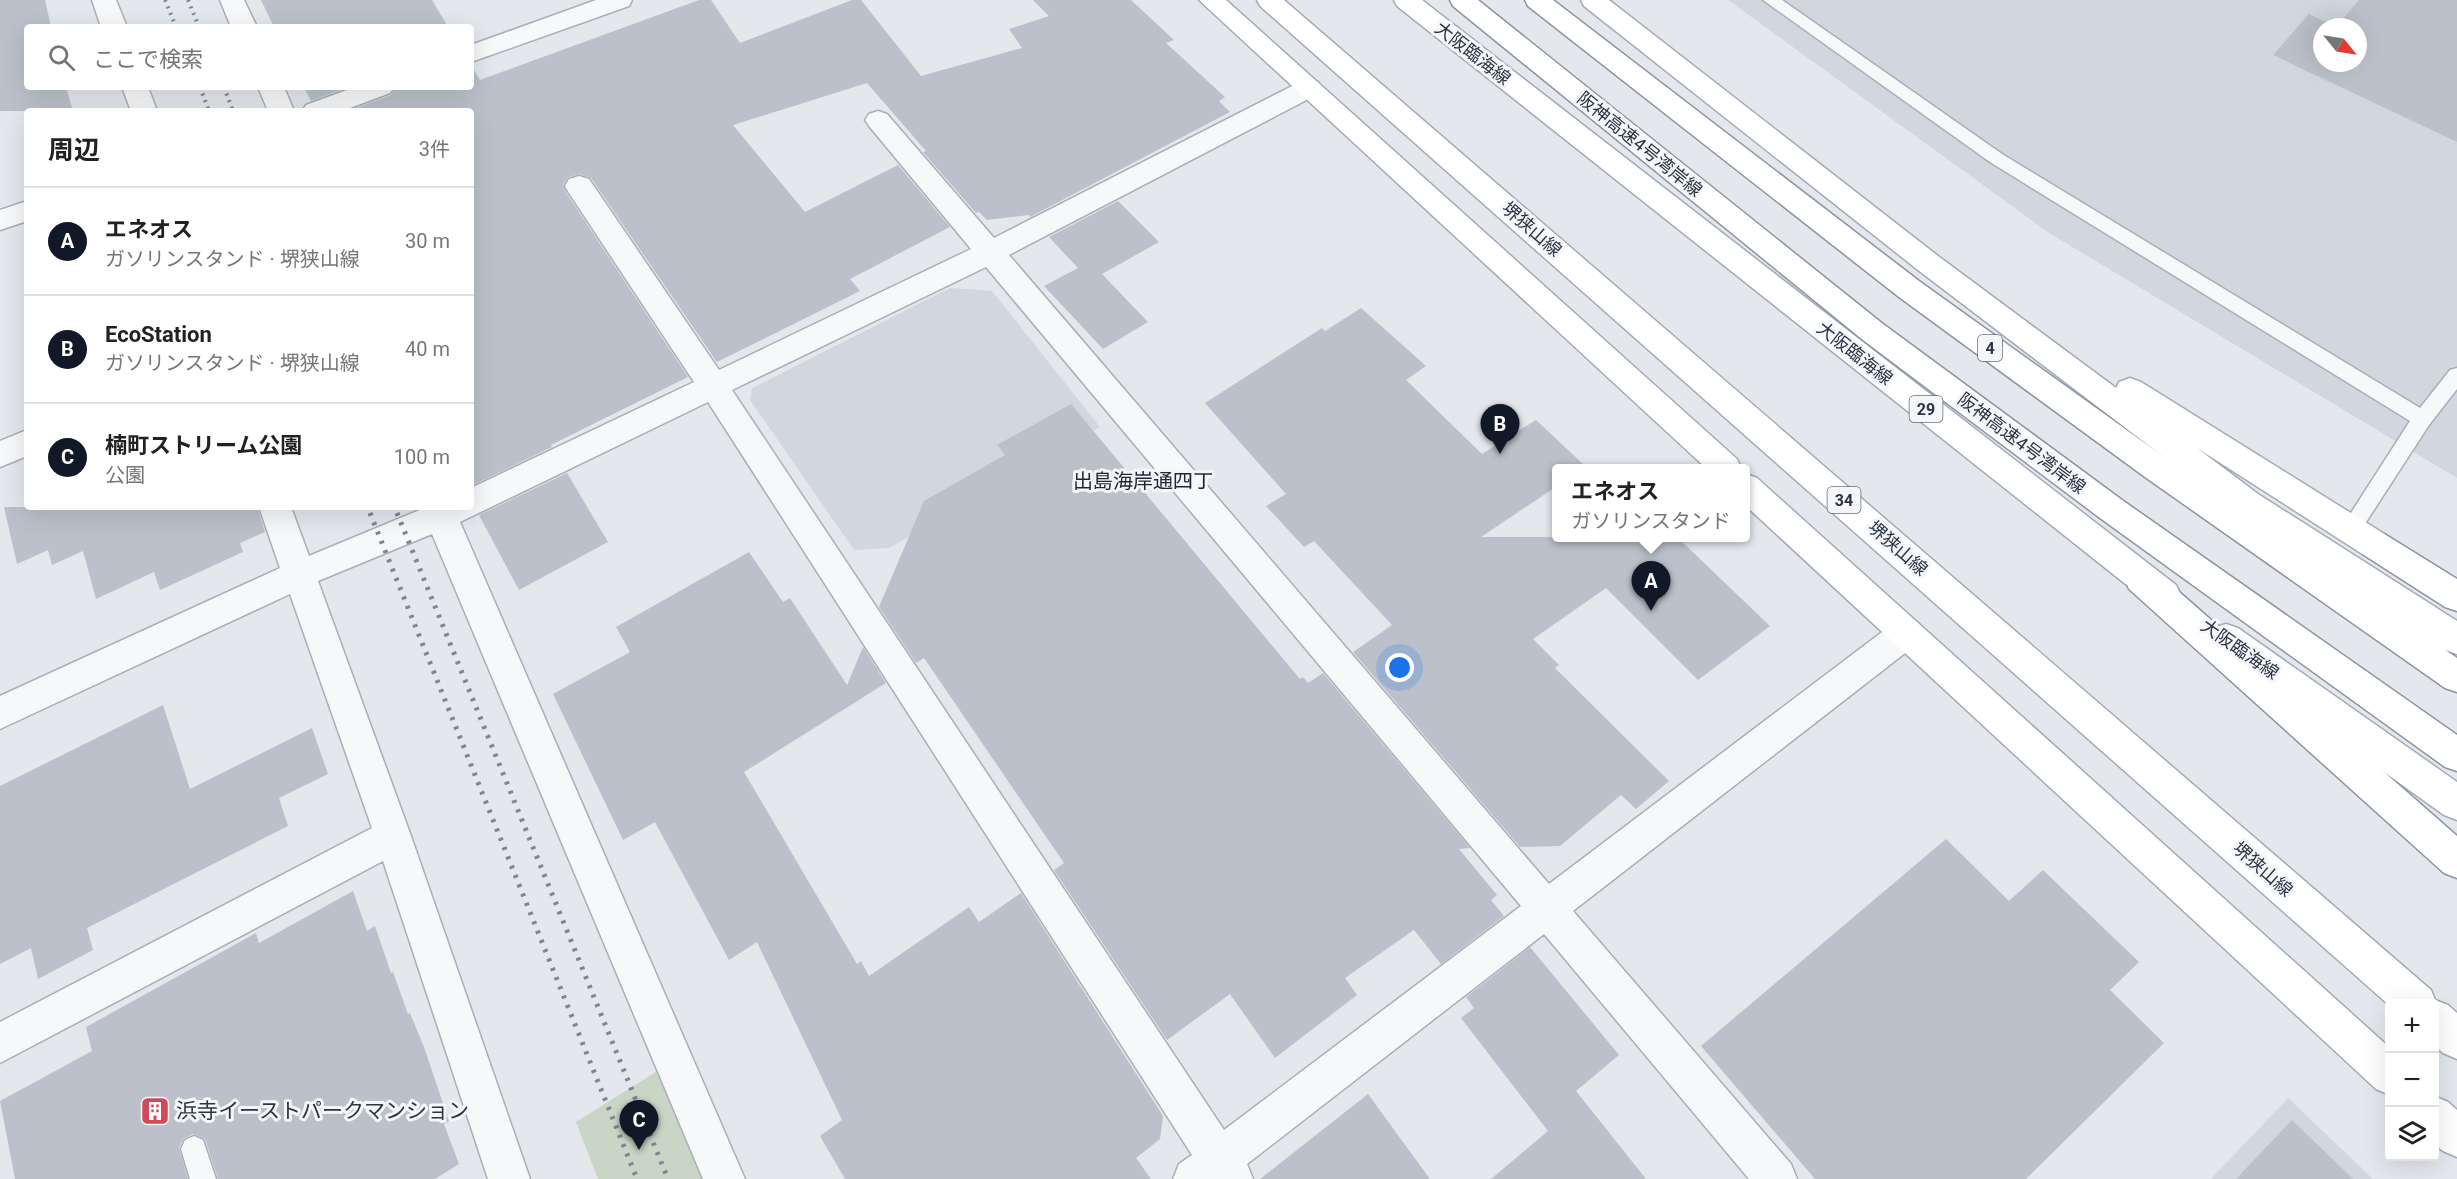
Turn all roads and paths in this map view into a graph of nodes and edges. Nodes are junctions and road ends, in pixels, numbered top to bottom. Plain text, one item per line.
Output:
1 (105, 0) edge
2 (232, 0) edge
3 (620, 0) edge
4 (1211, 0) edge
5 (1269, 0) edge
6 (1406, 0) edge
7 (1462, 0) edge
8 (1538, 0) edge
9 (1593, 0) edge
10 (1771, 0) edge
11 (113, 24) edge
12 (243, 24) edge
13 (474, 53) edge
14 (1309, 88) junction
15 (136, 90) edge
16 (272, 90) edge
17 (373, 90) edge
18 (143, 108) edge
19 (280, 108) edge
20 (323, 108) edge
21 (878, 120) dead end
22 (579, 186) dead end
23 (24, 212) edge
24 (0, 220) edge
25 (989, 253) junction
26 (1928, 263) junction
27 (2457, 375) edge
28 (714, 386) junction
29 (2422, 419) junction
30 (24, 444) edge
31 (0, 454) edge
32 (1722, 464) edge
33 (1750, 491) edge
34 (474, 498) edge
35 (276, 510) edge
36 (448, 510) edge
37 (454, 510) edge
38 (2363, 538) junction
39 (298, 575) junction
40 (2141, 579) junction
41 (2457, 597) edge
42 (1906, 633) junction
43 (2457, 639) edge
44 (2457, 677) edge
45 (0, 712) edge
46 (2457, 755) edge
47 (2457, 803) edge
48 (393, 836) junction
49 (2457, 860) edge
50 (1546, 909) junction
51 (2411, 999) edge
52 (2439, 1023) edge
53 (2457, 1039) edge
54 (0, 1043) edge
55 (2385, 1070) edge
56 (2439, 1121) edge
57 (2457, 1137) edge
58 (194, 1149) dead end
59 (1215, 1172) edge
60 (498, 1175) edge
61 (203, 1179) edge
62 (724, 1179) edge
63 (1776, 1179) edge

1 - 11 street
2 - 12 street
3 - 13 street
4 - 14 main road
5 - 51 main road, 堺狭山線 / 34
6 - 40 main road, 大阪臨海線 / 29
7 - 46 main road, 阪神高速4号湾岸線
8 - 44 main road, 4
9 - 26 main road
10 - 29 lane
14 - 25 street
14 - 32 main road
15 - 18 street
16 - 19 street
17 - 20 street
21 - 25 street
22 - 28 street
23 - 24 street
25 - 28 street
25 - 50 street
26 - 38 main road
26 - 43 main road
27 - 29 lane
28 - 34 street
28 - 59 street
29 - 38 lane
30 - 31 street
33 - 42 main road
35 - 39 street
36 - 39 street
37 - 62 street
38 - 41 main road
39 - 45 street
39 - 48 street
40 - 47 main road, 大阪臨海線 / 29
40 - 49 main road
42 - 50 street
42 - 55 main road
48 - 54 street
48 - 60 street
50 - 59 street
50 - 63 street
52 - 53 main road
56 - 57 main road
58 - 61 lane

